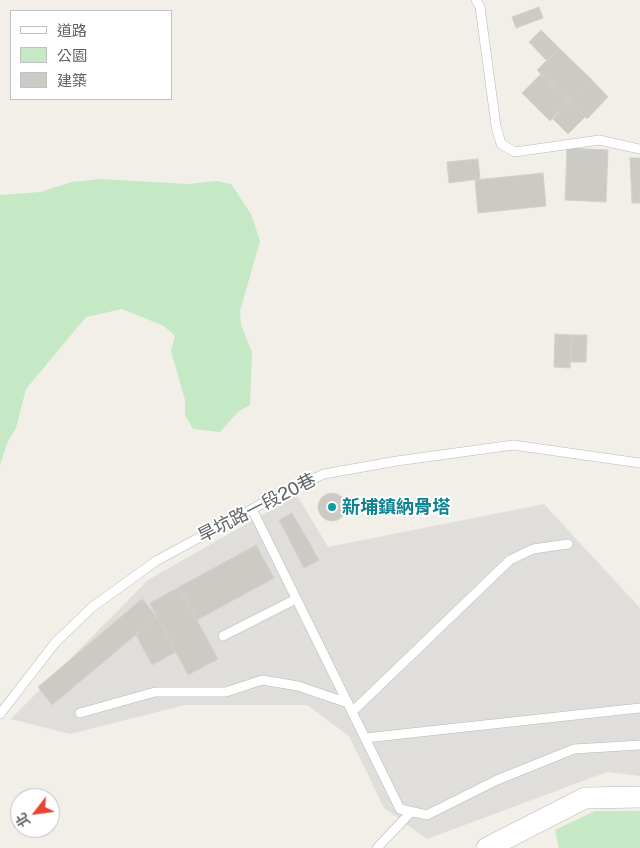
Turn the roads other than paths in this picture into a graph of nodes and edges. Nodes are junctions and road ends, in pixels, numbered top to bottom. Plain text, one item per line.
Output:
1 (476, 0) edge
2 (640, 149) edge
3 (640, 463) edge
4 (252, 509) junction
5 (568, 544) dead end
6 (296, 598) junction
7 (223, 636) dead end
8 (348, 703) junction
9 (640, 708) edge
10 (352, 712) junction
11 (0, 714) edge
12 (80, 714) dead end
13 (365, 738) junction
14 (640, 744) edge
15 (640, 797) edge
16 (411, 812) junction
17 (377, 848) edge
18 (487, 848) edge

1 - 2 lane
3 - 4 lane, 旱坑路一段20巷
4 - 6 lane
4 - 11 lane, 旱坑路一段20巷
5 - 10 lane
6 - 7 lane
6 - 8 lane
8 - 10 lane
8 - 12 lane
9 - 13 lane
10 - 13 lane
13 - 16 lane
14 - 16 lane
15 - 18 street
16 - 17 lane

